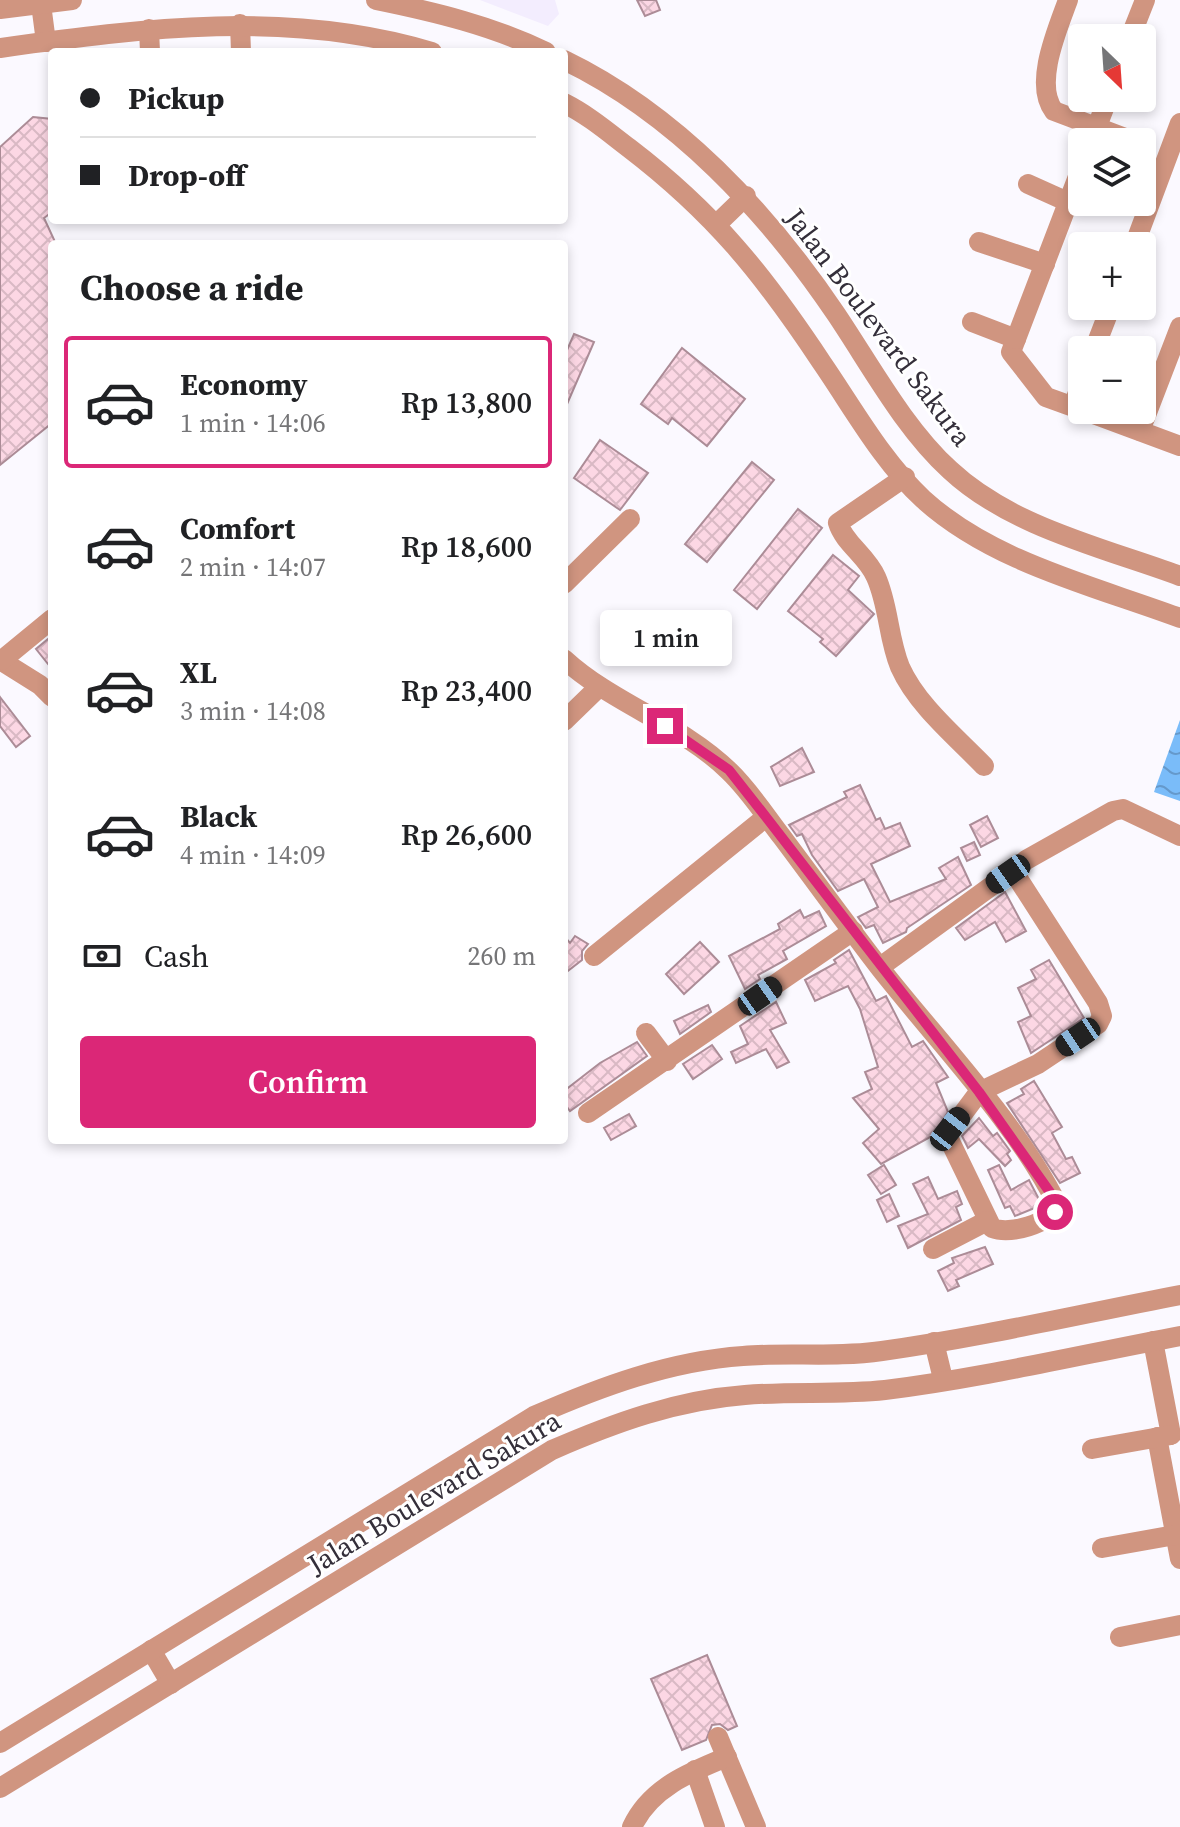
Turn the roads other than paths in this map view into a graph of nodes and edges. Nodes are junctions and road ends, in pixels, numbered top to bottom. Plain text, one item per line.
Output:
1 (72, 0) edge
2 (376, 0) edge
3 (1068, 0) edge
4 (1145, 0) edge
5 (41, 4) junction
6 (0, 9) edge
7 (240, 24) junction
8 (1136, 24) edge
9 (149, 29) junction
10 (46, 42) junction
11 (0, 48) edge
12 (150, 48) edge
13 (241, 48) edge
14 (413, 48) edge
15 (538, 48) edge
16 (568, 62) edge
17 (568, 107) edge
18 (1180, 123) edge
19 (1082, 128) edge
20 (1174, 156) edge
21 (1028, 184) dead end
22 (746, 196) junction
23 (1068, 202) joint
24 (718, 223) junction
25 (1140, 232) edge
26 (979, 242) dead end
27 (1045, 264) junction
28 (972, 322) dead end
29 (1180, 327) edge
30 (1014, 345) junction
31 (1068, 405) edge
32 (1121, 424) edge
33 (1140, 431) junction
34 (1180, 446) edge
35 (905, 477) junction
36 (630, 519) dead end
37 (1180, 576) edge
38 (568, 580) edge
39 (1180, 618) edge
40 (48, 622) edge
41 (1, 660) edge
42 (568, 662) edge
43 (599, 687) junction
44 (48, 693) edge
45 (568, 717) edge
46 (984, 766) dead end
47 (766, 817) junction
48 (1180, 836) edge
49 (1012, 873) junction
50 (853, 931) junction
51 (594, 956) dead end
52 (880, 967) junction
53 (646, 1033) dead end
54 (667, 1061) junction
55 (979, 1092) junction
56 (588, 1113) dead end
57 (987, 1221) junction
58 (933, 1249) dead end
59 (1180, 1295) edge
60 (1180, 1336) edge
61 (1153, 1341) junction
62 (934, 1342) junction
63 (943, 1379) junction
64 (1169, 1435) edge
65 (1092, 1449) dead end
66 (1178, 1534) edge
67 (1102, 1548) dead end
68 (1180, 1559) edge
69 (1180, 1625) edge
70 (1120, 1637) dead end
71 (151, 1650) junction
72 (171, 1684) junction
73 (718, 1737) dead end
74 (0, 1743) edge
75 (727, 1757) junction
76 (695, 1770) junction
77 (0, 1788) edge
78 (632, 1827) edge
79 (715, 1827) edge
80 (756, 1827) edge

1 - 5 street
2 - 15 street
3 - 19 street
4 - 8 street
5 - 6 street
5 - 10 street
7 - 9 street
7 - 13 street
7 - 14 street
9 - 10 street
9 - 12 street
10 - 11 street
16 - 22 street, Jalan Boulevard Sakura
17 - 24 street
18 - 20 street
20 - 25 street
21 - 23 street
22 - 24 street
22 - 37 street, Jalan Boulevard Sakura
23 - 27 street
24 - 35 street
26 - 27 street
27 - 30 street
28 - 30 street
29 - 33 street
30 - 31 street
32 - 33 street
33 - 34 street
35 - 39 street
35 - 46 street
36 - 38 street
40 - 41 street
41 - 44 street
42 - 43 street
43 - 45 street
43 - 47 street
47 - 50 street
47 - 51 street
48 - 49 street
49 - 52 street
49 - 55 street
50 - 52 street
50 - 54 street
52 - 55 street
53 - 54 street
54 - 56 street
55 - 57 street
55 - 57 street
57 - 58 street
59 - 62 street, Jalan Boulevard Sakura
60 - 61 street, Jalan Boulevard Sakura
61 - 63 street, Jalan Boulevard Sakura
61 - 64 street
62 - 63 street
62 - 71 street, Jalan Boulevard Sakura
63 - 72 street, Jalan Boulevard Sakura
64 - 65 street
64 - 66 street
66 - 67 street
66 - 68 street
69 - 70 street
71 - 72 street
71 - 74 street, Jalan Boulevard Sakura
72 - 77 street, Jalan Boulevard Sakura
73 - 75 street
75 - 76 street
75 - 80 street
76 - 78 street
76 - 79 street

